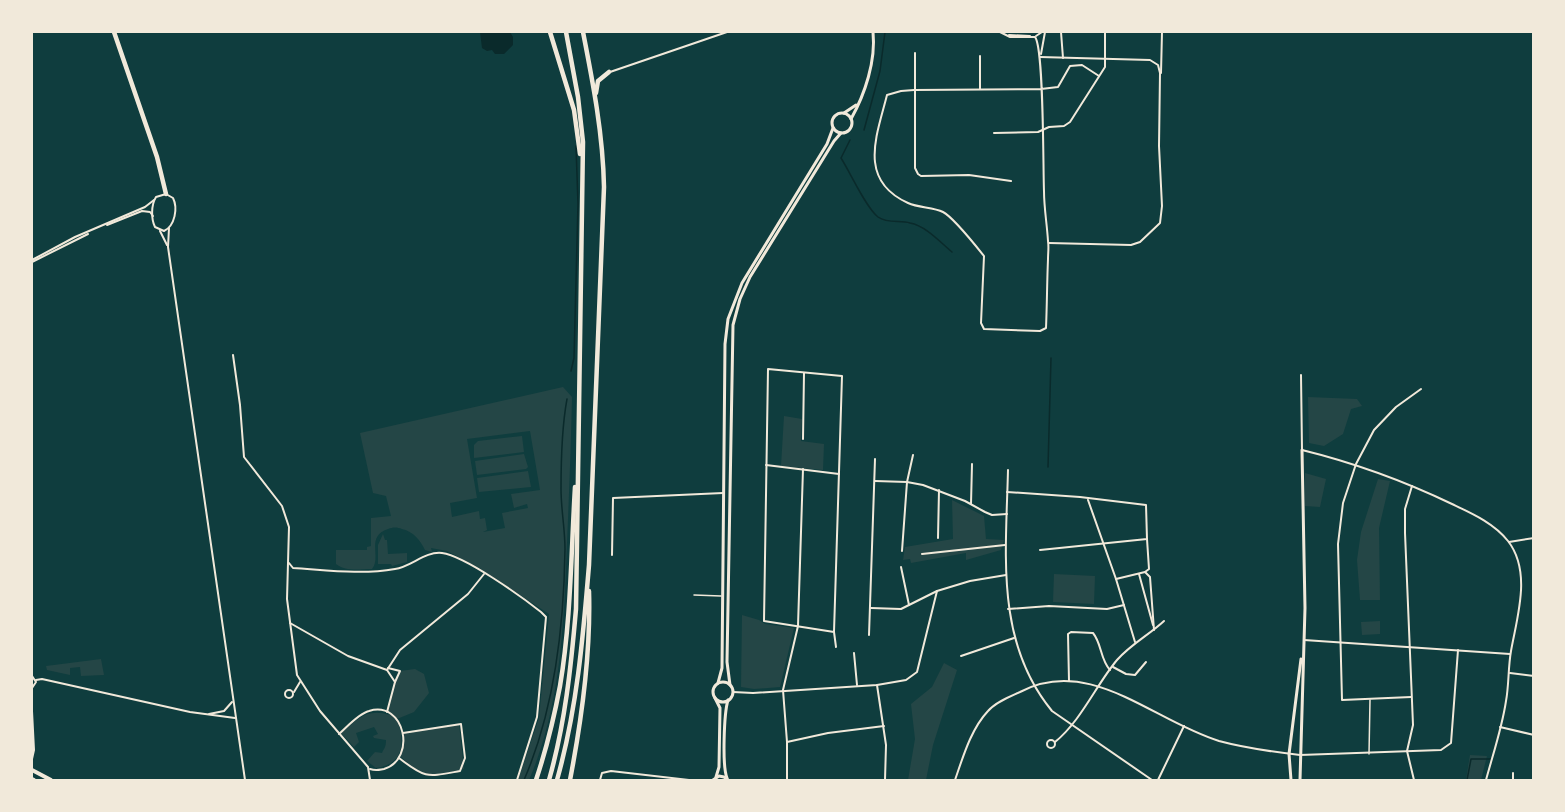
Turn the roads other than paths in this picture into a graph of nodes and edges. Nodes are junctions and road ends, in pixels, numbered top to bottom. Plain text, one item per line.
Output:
1 (114, 32) edge
2 (550, 32) edge
3 (566, 32) edge
4 (583, 32) edge
5 (727, 32) edge
6 (873, 32) edge
7 (1000, 32) edge
8 (1044, 32) edge
9 (1061, 32) edge
10 (1106, 32) edge
11 (1162, 32) edge
12 (1035, 37) junction
13 (915, 53) dead end
14 (980, 56) dead end
15 (1040, 57) junction
16 (588, 58) junction
17 (1063, 58) junction
18 (1105, 59) junction
19 (609, 72) junction
20 (1099, 76) junction
21 (1041, 89) junction
22 (914, 90) junction
23 (980, 90) junction
24 (1160, 98) junction
25 (596, 104) junction
26 (857, 104) junction
27 (843, 114) junction
28 (850, 119) junction
29 (833, 128) junction
30 (1043, 129) junction
31 (841, 133) junction
32 (994, 133) dead end
33 (1011, 181) dead end
34 (583, 183) junction
35 (166, 194) junction
36 (154, 200) junction
37 (153, 216) junction
38 (170, 228) junction
39 (158, 229) junction
40 (1049, 243) junction
41 (168, 247) junction
42 (32, 261) edge
43 (233, 355) dead end
44 (804, 372) junction
45 (1301, 375) dead end
46 (1421, 389) dead end
47 (579, 413) junction
48 (803, 439) dead end
49 (1302, 450) junction
50 (913, 455) dead end
51 (875, 459) dead end
52 (1356, 464) junction
53 (766, 465) junction
54 (972, 465) dead end
55 (803, 469) junction
56 (1008, 470) dead end
57 (839, 474) junction
58 (874, 481) junction
59 (907, 482) junction
60 (1412, 485) junction
61 (939, 490) junction
62 (1007, 492) junction
63 (723, 493) junction
64 (1088, 498) junction
65 (971, 504) junction
66 (1007, 514) junction
67 (938, 538) dead end
68 (1533, 538) edge
69 (1147, 539) junction
70 (1509, 542) junction
71 (1104, 543) junction
72 (1005, 545) junction
73 (1040, 550) dead end
74 (902, 551) dead end
75 (922, 554) dead end
76 (612, 555) dead end
77 (288, 560) junction
78 (589, 565) junction
79 (901, 567) dead end
80 (1145, 572) junction
81 (484, 574) junction
82 (1139, 574) junction
83 (1006, 575) junction
84 (1116, 579) junction
85 (938, 591) junction
86 (694, 595) dead end
87 (722, 596) junction
88 (909, 605) junction
89 (1124, 605) junction
90 (870, 608) junction
91 (1008, 609) junction
92 (1164, 621) dead end
93 (289, 622) junction
94 (798, 626) junction
95 (1154, 630) junction
96 (834, 632) junction
97 (869, 635) dead end
98 (1014, 638) junction
99 (1303, 639) junction
100 (1136, 642) junction
101 (1340, 643) junction
102 (836, 647) dead end
103 (1409, 647) junction
104 (1458, 650) junction
105 (854, 652) dead end
106 (1510, 654) junction
107 (961, 656) dead end
108 (1146, 662) dead end
109 (1111, 668) junction
110 (388, 669) junction
111 (1509, 673) junction
112 (32, 676) edge
113 (1533, 676) edge
114 (36, 680) junction
115 (1069, 681) junction
116 (300, 682) junction
117 (394, 682) junction
118 (718, 683) junction
119 (730, 685) junction
120 (857, 685) junction
121 (877, 685) junction
122 (1033, 685) junction
123 (1099, 686) junction
124 (32, 688) edge
125 (296, 688) junction
126 (290, 690) junction
127 (783, 690) junction
128 (733, 692) junction
129 (293, 694) junction
130 (1411, 697) junction
131 (715, 698) junction
132 (232, 699) junction
133 (1370, 699) junction
134 (728, 700) junction
135 (32, 711) edge
136 (387, 712) junction
137 (207, 714) junction
138 (235, 718) junction
139 (1071, 725) junction
140 (884, 726) junction
141 (1184, 726) junction
142 (1500, 727) junction
143 (403, 733) junction
144 (339, 734) junction
145 (1533, 735) edge
146 (787, 742) junction
147 (1054, 742) dead end
148 (1407, 751) junction
149 (1289, 753) junction
150 (1369, 754) junction
151 (1300, 755) junction
152 (399, 758) junction
153 (32, 759) edge
154 (368, 767) junction
155 (32, 770) edge
156 (1513, 773) dead end
157 (716, 777) junction
158 (727, 779) edge
159 (51, 780) edge
160 (245, 780) edge
161 (370, 780) edge
162 (517, 780) edge
163 (536, 780) edge
164 (549, 780) edge
165 (557, 780) edge
166 (570, 780) edge
167 (600, 780) edge
168 (689, 780) edge
169 (712, 780) edge
170 (787, 780) edge
171 (885, 780) edge
172 (955, 780) edge
173 (1152, 780) edge
174 (1158, 780) edge
175 (1291, 780) edge
176 (1300, 780) edge
177 (1414, 780) edge
178 (1486, 780) edge
179 (1513, 780) edge

1 - 35 highway
2 - 34 highway
3 - 34 highway
4 - 16 highway
5 - 19 street
6 - 26 street
7 - 12 street
8 - 12 street
8 - 15 street
9 - 17 street
10 - 18 street
11 - 24 street
12 - 15 street
13 - 22 street
14 - 23 street
15 - 17 street
15 - 21 street
16 - 19 highway
16 - 25 highway
17 - 18 street
18 - 20 street
18 - 24 street
19 - 25 highway
20 - 21 street
20 - 30 street
21 - 23 street
21 - 30 street
22 - 23 street
22 - 33 street
22 - 40 street
24 - 40 street
25 - 78 highway
26 - 27 street
26 - 28 street
27 - 28 street
27 - 29 street
28 - 31 street
29 - 31 street
29 - 63 street
30 - 32 street
30 - 40 street
31 - 119 street
34 - 47 highway
35 - 36 street
35 - 38 street
36 - 37 street
36 - 42 street
37 - 39 street
37 - 42 street
38 - 39 street
38 - 41 street
39 - 41 street
41 - 132 street
43 - 77 street
44 - 48 street
44 - 53 street
44 - 57 street
45 - 49 street
46 - 52 street
47 - 163 highway
47 - 164 highway
49 - 52 street
49 - 99 street
50 - 59 street
51 - 58 street
52 - 60 street
52 - 101 street
53 - 55 street
53 - 94 street
54 - 65 street
55 - 57 street
55 - 94 street
56 - 62 street
57 - 96 street
58 - 59 street
58 - 90 street
59 - 61 street
59 - 74 street
60 - 70 street
60 - 103 street
61 - 65 street
61 - 67 street
62 - 64 street
62 - 66 street
63 - 76 street
63 - 87 street
64 - 69 street
64 - 71 street
65 - 66 street
66 - 72 street
68 - 70 street
69 - 71 street
69 - 80 street
70 - 106 street
71 - 73 street
71 - 84 street
72 - 75 street
72 - 83 street
77 - 81 street
77 - 93 street
78 - 165 highway
78 - 166 highway
79 - 88 street
80 - 82 street
80 - 95 street
81 - 110 street
81 - 162 street
82 - 84 street
82 - 95 street
83 - 85 street
83 - 91 street
84 - 89 street
85 - 88 street
85 - 121 street
86 - 87 street
87 - 118 street
88 - 90 street
89 - 91 street
89 - 100 street
90 - 97 street
91 - 98 street
92 - 95 street
93 - 110 street
93 - 116 street
94 - 96 street
94 - 127 street
95 - 100 street
96 - 102 street
98 - 107 street
98 - 122 street
99 - 101 street
99 - 149 street
99 - 151 street
100 - 109 street
101 - 103 street
101 - 133 street
103 - 104 street
103 - 130 street
104 - 106 street
104 - 148 street
105 - 120 street
106 - 111 street
108 - 109 street
109 - 115 street
109 - 123 street
110 - 117 street
110 - 117 street
111 - 113 street
111 - 142 street
112 - 114 street
114 - 124 street
114 - 137 street
115 - 122 street
115 - 123 street
116 - 125 street
116 - 144 street
117 - 136 street
118 - 119 street
118 - 131 street
119 - 128 street
120 - 121 street
120 - 127 street
121 - 140 street
122 - 139 street
122 - 172 street
123 - 139 street
123 - 141 street
125 - 126 street
125 - 129 street
126 - 129 street
126 - 129 street
127 - 128 street
127 - 146 street
128 - 134 street
130 - 133 street
130 - 148 street
131 - 134 street
131 - 157 street
132 - 137 street
132 - 138 street
133 - 150 street
134 - 158 street
135 - 153 street
136 - 143 street
136 - 144 street
137 - 138 street
138 - 160 street
139 - 147 street
139 - 173 street
140 - 146 street
140 - 171 street
141 - 149 street
141 - 174 street
142 - 145 street
142 - 178 street
143 - 152 street
143 - 152 street
144 - 154 street
146 - 170 street
148 - 150 street
148 - 177 street
149 - 151 street
149 - 175 street
150 - 151 street
151 - 176 street
152 - 154 street
154 - 161 street
155 - 159 main road
156 - 179 street
157 - 158 street
157 - 169 street
167 - 168 street

